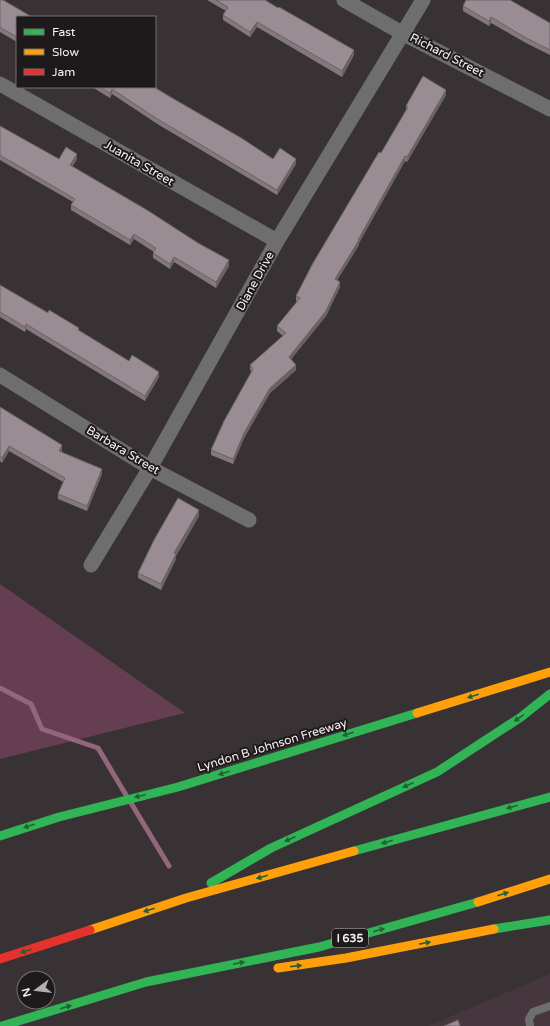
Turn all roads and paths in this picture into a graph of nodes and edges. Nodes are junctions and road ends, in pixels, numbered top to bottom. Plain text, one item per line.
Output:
1 (344, 0) edge
2 (423, 0) edge
3 (402, 33) junction
4 (0, 84) edge
5 (550, 109) edge
6 (277, 242) junction
7 (0, 375) edge
8 (150, 468) junction
9 (249, 520) dead end
10 (92, 565) dead end
11 (550, 672) edge
12 (550, 694) edge
13 (550, 797) edge
14 (0, 836) edge
15 (550, 879) edge
16 (186, 898) junction
17 (550, 920) edge
18 (0, 959) edge
19 (271, 969) dead end
20 (240, 972) dead end
21 (146, 982) junction
22 (550, 1006) edge
23 (2, 1026) edge
24 (530, 1026) edge

1 - 3 street, Richard Street
2 - 3 street, Diane Drive
3 - 5 street, Richard Street
3 - 6 street, Diane Drive
4 - 6 street, Juanita Street
6 - 8 street, Diane Drive
7 - 8 street, Barbara Street
8 - 9 street, Barbara Street
8 - 10 street, Diane Drive
11 -> 14 main road, Lyndon B Johnson Freeway
12 -> 16 main road
13 -> 16 main road
21 -> 15 main road, I 635
16 -> 18 main road
19 -> 17 main road
20 - 21 main road
23 -> 21 main road, I 635
22 - 24 lane

